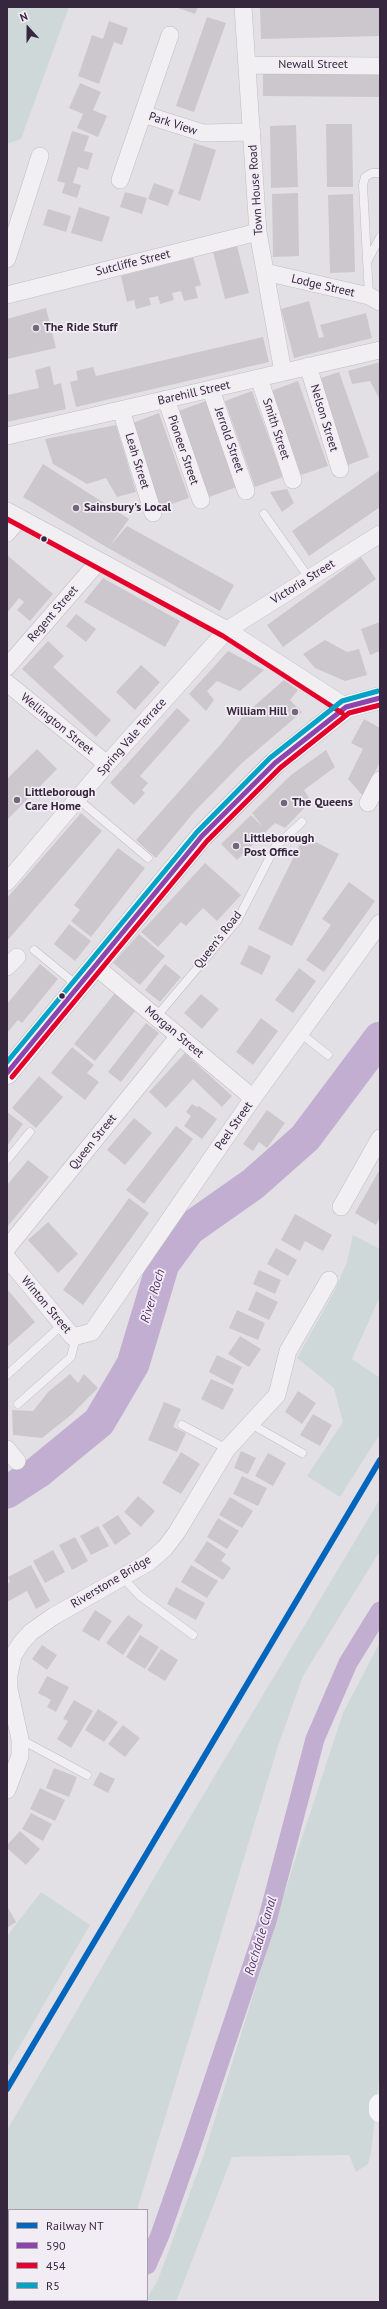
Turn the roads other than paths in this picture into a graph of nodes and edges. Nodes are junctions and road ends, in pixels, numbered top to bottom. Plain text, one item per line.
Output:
1 (243, 7) edge
2 (170, 35) dead end
3 (247, 65) junction
4 (380, 66) edge
5 (142, 114) junction
6 (252, 132) junction
7 (40, 156) dead end
8 (380, 173) edge
9 (120, 180) dead end
10 (258, 232) junction
11 (380, 237) edge
12 (7, 259) edge
13 (368, 261) junction
14 (266, 272) junction
15 (7, 295) edge
16 (375, 299) edge
17 (380, 350) edge
18 (308, 366) junction
19 (283, 372) junction
20 (259, 378) junction
21 (212, 390) junction
22 (166, 399) junction
23 (121, 410) junction
24 (7, 436) edge
25 (340, 469) dead end
26 (293, 480) dead end
27 (246, 491) dead end
28 (200, 500) dead end
29 (153, 513) dead end
30 (264, 514) dead end
31 (13, 515) edge
32 (7, 533) edge
33 (380, 534) edge
34 (99, 561) junction
35 (309, 578) junction
36 (227, 630) junction
37 (7, 667) edge
38 (7, 683) edge
39 (380, 698) edge
40 (346, 707) junction
41 (107, 764) junction
42 (380, 780) edge
43 (79, 800) junction
44 (368, 803) dead end
45 (302, 822) dead end
46 (148, 858) dead end
47 (7, 882) edge
48 (380, 923) edge
49 (34, 950) dead end
50 (95, 966) junction
51 (78, 986) junction
52 (156, 1017) junction
53 (300, 1033) junction
54 (179, 1036) junction
55 (328, 1055) dead end
56 (7, 1072) edge
57 (253, 1098) junction
58 (30, 1132) dead end
59 (380, 1138) edge
60 (7, 1160) edge
61 (340, 1207) dead end
62 (7, 1248) edge
63 (7, 1258) edge
64 (329, 1280) dead end
65 (62, 1324) junction
66 (92, 1332) joint
67 (76, 1337) junction
68 (7, 1374) edge
69 (18, 1404) dead end
70 (251, 1424) junction
71 (182, 1425) dead end
72 (227, 1449) junction
73 (302, 1453) dead end
74 (122, 1577) junction
75 (193, 1635) dead end
76 (20, 1739) junction
77 (87, 1775) dead end
78 (9, 1784) edge
79 (380, 2105) edge
80 (380, 2111) edge

1 - 3 street, Town House Road
2 - 5 street, Park View
3 - 4 street, Newall Street
3 - 6 street, Town House Road
5 - 6 street, Park View
5 - 9 street, Park View
6 - 10 street, Town House Road
7 - 12 street
8 - 13 lane
10 - 14 street, Town House Road
10 - 15 street, Sutcliffe Street
11 - 13 lane
13 - 16 lane
14 - 16 street, Lodge Street
14 - 19 street, Town House Road
17 - 18 street, Barehill Street
18 - 19 street, Barehill Street
18 - 25 street, Nelson Street
19 - 20 street, Barehill Street
20 - 21 street, Barehill Street
20 - 26 street, Smith Street
21 - 22 street, Barehill Street
21 - 27 street, Jerrold Street
22 - 23 street, Barehill Street
22 - 28 street, Pioneer Street
23 - 24 street, Barehill Street
23 - 29 street, Leah Street
30 - 35 lane
31 - 32 street
31 - 34 street
33 - 35 street, Victoria Street
34 - 36 street
34 - 37 street, Regent Street
35 - 36 street, Victoria Street
36 - 40 street
36 - 41 street, Spring Vale Terrace
38 - 41 street, Wellington Street
39 - 40 main road
40 - 50 main road
41 - 43 street, Spring Vale Terrace
42 - 44 street
43 - 46 lane
43 - 47 street, Spring Vale Terrace
45 - 52 lane, Queen's Road
48 - 53 street, Peel Street
49 - 51 lane
50 - 51 main road
50 - 52 street, Morgan Street
51 - 56 main road
52 - 54 street, Morgan Street
53 - 55 lane
53 - 57 street, Peel Street
54 - 57 street, Morgan Street
54 - 62 street, Queen Street
57 - 66 street, Peel Street
58 - 60 lane
59 - 61 street
63 - 65 street, Winton Street
64 - 70 street, Riverstone Bridge
65 - 67 street, Winton Street
65 - 68 lane
66 - 67 street, Winton Street
67 - 69 lane
70 - 72 street, Riverstone Bridge
70 - 73 lane
71 - 72 lane
72 - 74 street, Riverstone Bridge
74 - 75 lane
74 - 76 street, Riverstone Bridge
76 - 77 lane
76 - 78 street, Riverstone Bridge
79 - 80 main road

